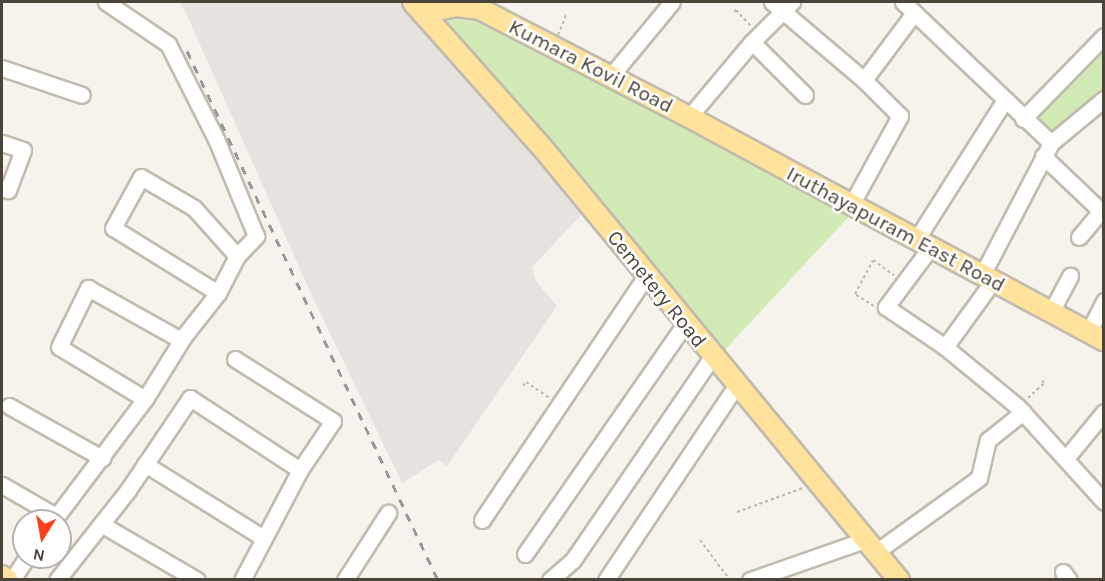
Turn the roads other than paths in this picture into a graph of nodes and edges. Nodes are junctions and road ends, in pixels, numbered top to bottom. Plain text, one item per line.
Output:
1 (106, 2) edge
2 (663, 4) edge
3 (783, 5) edge
4 (418, 7) edge
5 (909, 7) edge
6 (1104, 36) edge
7 (755, 38) junction
8 (2, 68) edge
9 (609, 77) junction
10 (864, 80) junction
11 (82, 95) dead end
12 (805, 95) dead end
13 (1104, 99) edge
14 (1005, 100) junction
15 (689, 117) junction
16 (1023, 119) junction
17 (2, 143) edge
18 (1047, 150) junction
19 (2, 188) edge
20 (851, 205) junction
21 (1102, 212) edge
22 (1079, 237) dead end
23 (923, 244) junction
24 (237, 256) junction
25 (646, 276) junction
26 (1070, 276) dead end
27 (988, 278) junction
28 (219, 293) junction
29 (1104, 301) edge
30 (1051, 312) junction
31 (685, 324) junction
32 (1096, 336) edge
33 (181, 340) junction
34 (945, 347) junction
35 (712, 357) junction
36 (236, 358) dead end
37 (736, 386) junction
38 (145, 399) junction
39 (9, 406) dead end
40 (1021, 409) junction
41 (1104, 412) edge
42 (1067, 457) junction
43 (102, 458) junction
44 (146, 464) junction
45 (300, 470) junction
46 (2, 485) edge
47 (1104, 502) edge
48 (40, 509) edge
49 (61, 509) edge
50 (388, 513) dead end
51 (482, 520) dead end
52 (101, 524) junction
53 (262, 537) junction
54 (870, 546) junction
55 (525, 554) dead end
56 (2, 576) edge
57 (10, 579) edge
58 (57, 579) edge
59 (197, 579) edge
60 (242, 579) edge
61 (345, 579) edge
62 (550, 579) edge
63 (606, 579) edge
64 (750, 579) edge
65 (899, 579) edge

1 - 24 street
2 - 9 street
3 - 7 street
3 - 10 street
4 - 9 main road, Kumara Kovil Road
4 - 25 main road, Cemetery Road
5 - 10 street
5 - 14 street
6 - 16 street
7 - 12 street
7 - 15 street
8 - 11 street
9 - 15 main road, Kumara Kovil Road
10 - 20 street
13 - 18 street
14 - 16 street
14 - 23 street
15 - 20 main road, Iruthayapuram East Road
16 - 18 street
17 - 19 street
18 - 21 street
18 - 27 street
20 - 23 main road, Iruthayapuram East Road
21 - 22 street
23 - 27 main road, Iruthayapuram East Road
23 - 34 street
24 - 28 street
24 - 28 street
25 - 31 main road, Cemetery Road
25 - 51 street
26 - 30 street
27 - 30 main road, Iruthayapuram East Road
27 - 34 street
28 - 33 street
29 - 32 street
30 - 32 main road, Iruthayapuram East Road
31 - 35 main road, Cemetery Road
31 - 55 street
33 - 38 street
33 - 38 street
34 - 40 street
35 - 37 main road, Cemetery Road
35 - 62 street
36 - 45 street
37 - 54 main road, Cemetery Road
37 - 63 street
38 - 43 street
39 - 43 street
40 - 42 street
40 - 54 street
41 - 42 street
42 - 47 street
43 - 49 street
44 - 45 street
44 - 52 street
44 - 53 street
45 - 53 street
46 - 48 street
50 - 61 street
52 - 58 street
52 - 59 street
53 - 60 street
54 - 64 street
54 - 65 main road, Cemetery Road
56 - 57 main road

